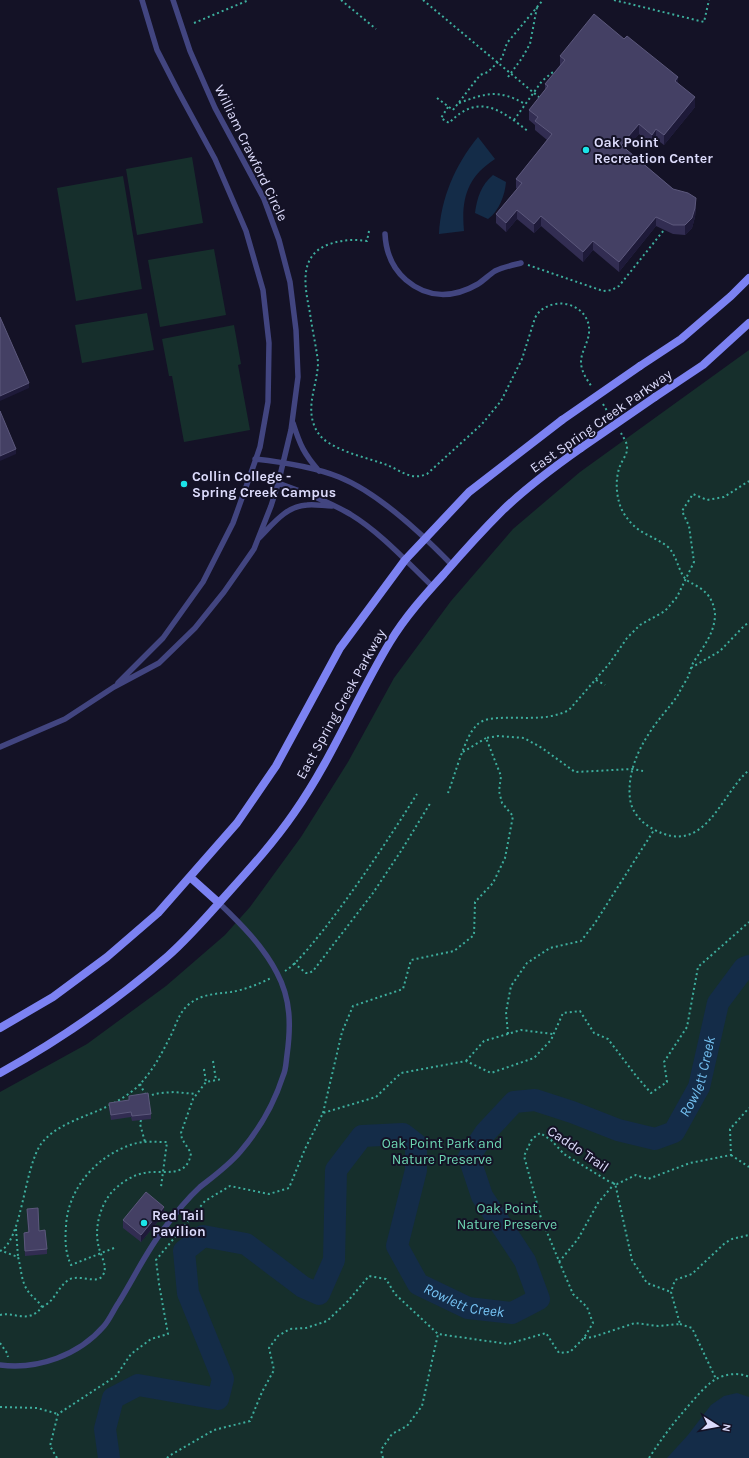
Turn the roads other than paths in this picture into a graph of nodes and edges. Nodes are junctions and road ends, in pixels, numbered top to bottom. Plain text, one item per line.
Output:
1 (142, 0) edge
2 (173, 0) edge
3 (385, 234) dead end
4 (522, 263) road end
5 (749, 278) edge
6 (749, 324) edge
7 (292, 421) junction
8 (255, 459) junction
9 (283, 462) junction
10 (320, 472) junction
11 (251, 473) junction
12 (278, 484) junction
13 (335, 506) junction
14 (425, 538) junction
15 (257, 541) junction
16 (405, 560) junction
17 (452, 565) junction
18 (432, 586) junction
19 (114, 687) junction
20 (0, 747) edge
21 (190, 877) junction
22 (219, 903) junction
23 (0, 1028) edge
24 (0, 1073) edge
25 (0, 1365) edge

1 - 8 lane, William Crawford Circle
2 - 7 lane, William Crawford Circle
3 - 4 lane
5 - 14 main road, East Spring Creek Parkway, bridge
6 - 17 main road, East Spring Creek Parkway, bridge
7 - 9 lane, William Crawford Circle
7 - 10 lane
8 - 9 lane
8 - 11 lane, William Crawford Circle
9 - 10 lane
9 - 12 lane, William Crawford Circle
10 - 14 lane
11 - 12 lane
11 - 19 lane, William Crawford Circle
12 - 13 lane
12 - 15 lane, William Crawford Circle
13 - 15 lane
13 - 16 lane
14 - 16 main road, East Spring Creek Parkway
14 - 17 lane
15 - 19 lane, William Crawford Circle
16 - 18 lane
16 - 21 main road, East Spring Creek Parkway
17 - 18 main road, East Spring Creek Parkway
18 - 22 main road, East Spring Creek Parkway
19 - 20 lane, William Crawford Circle
21 - 22 main road
21 - 23 main road, East Spring Creek Parkway
22 - 24 main road, East Spring Creek Parkway
22 - 25 lane

